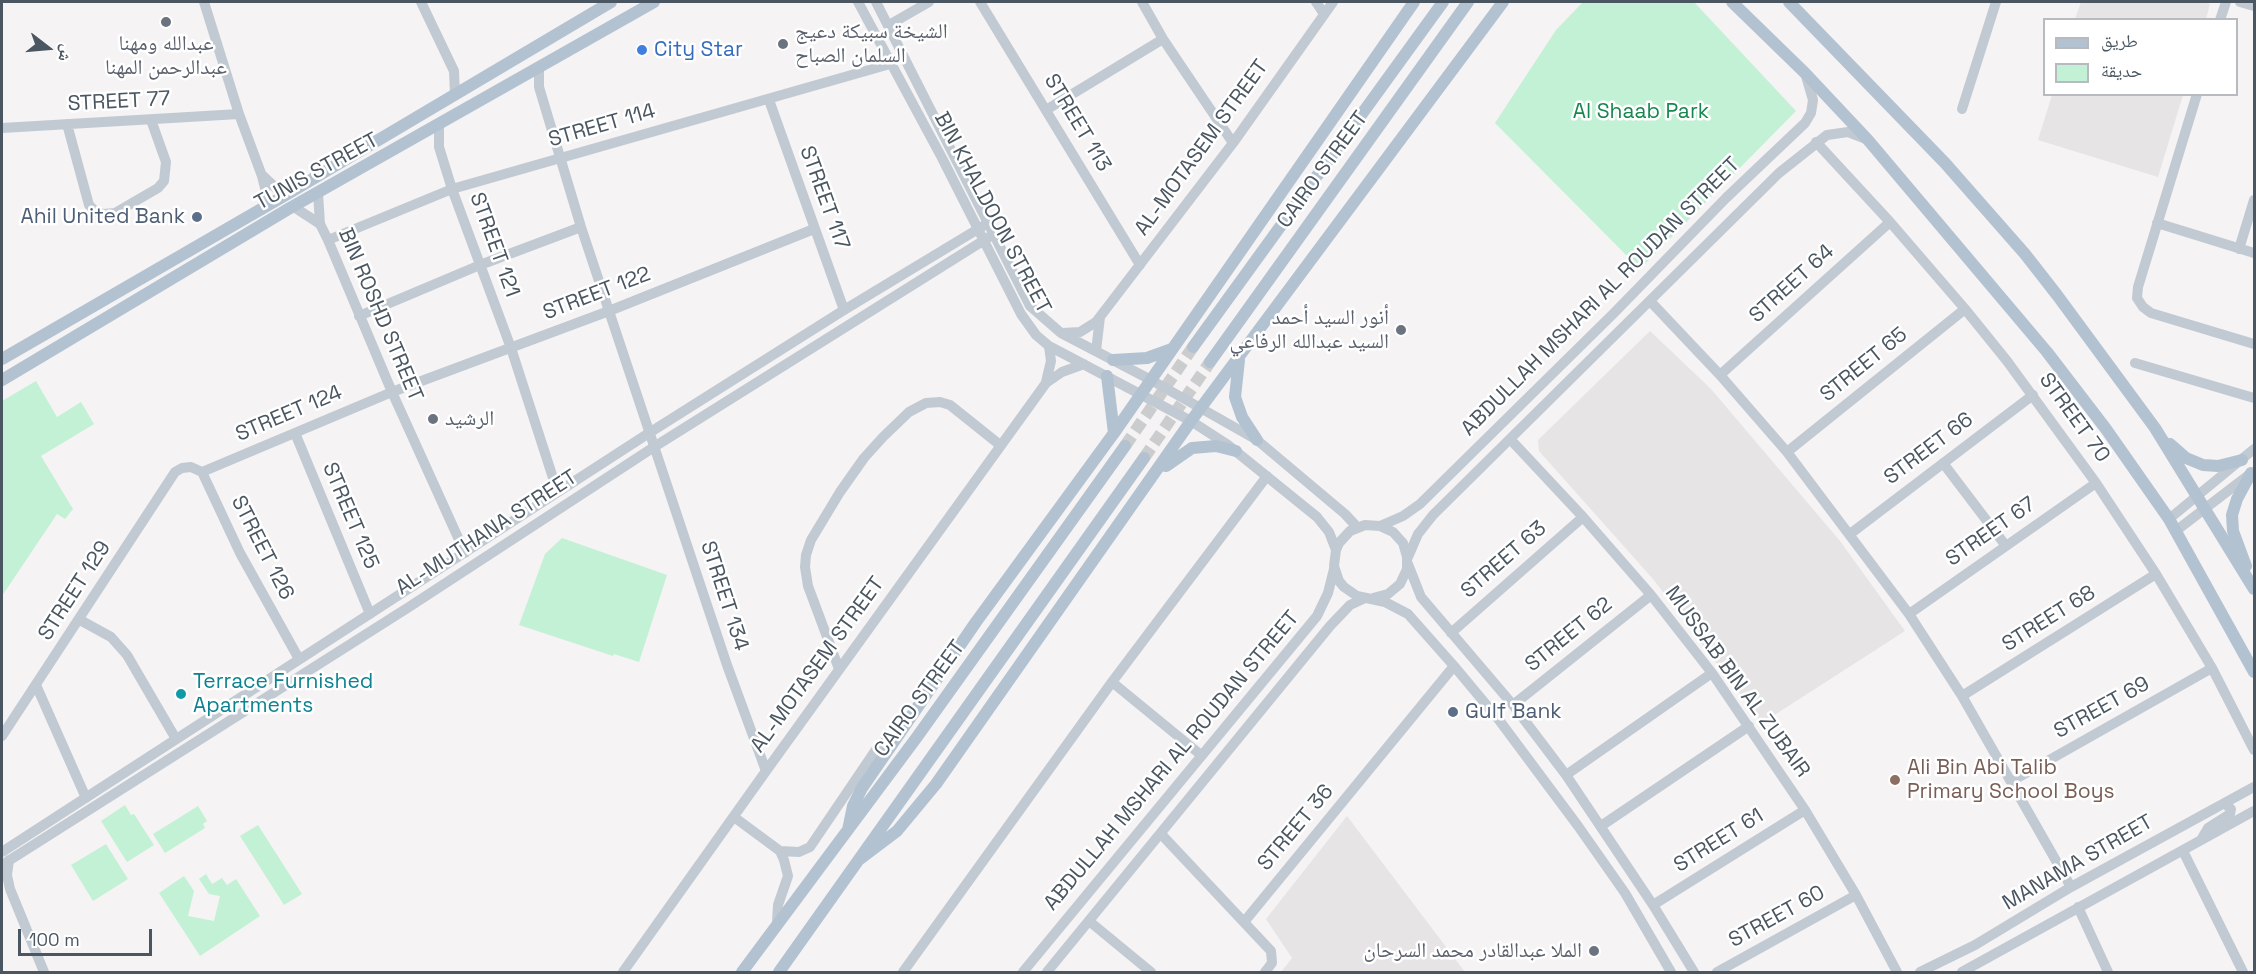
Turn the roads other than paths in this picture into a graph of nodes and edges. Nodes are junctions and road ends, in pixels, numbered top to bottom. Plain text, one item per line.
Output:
1 (204, 2) edge
2 (421, 2) edge
3 (610, 2) edge
4 (654, 2) edge
5 (858, 2) edge
6 (876, 2) edge
7 (929, 2) edge
8 (980, 2) edge
9 (1142, 2) edge
10 (1316, 2) edge
11 (1333, 2) edge
12 (1414, 2) edge
13 (1443, 2) edge
14 (1468, 2) edge
15 (1503, 2) edge
16 (1732, 2) edge
17 (1789, 2) edge
18 (1996, 2) edge
19 (2226, 2) edge
20 (2240, 2) edge
21 (2254, 6) edge
22 (1324, 14) junction
23 (2221, 18) edge
24 (889, 25) junction
25 (1163, 39) junction
26 (890, 64) junction
27 (540, 67) junction
28 (454, 71) junction
29 (1805, 73) junction
30 (523, 77) junction
31 (473, 83) junction
32 (539, 87) junction
33 (455, 95) junction
34 (2196, 96) edge
35 (769, 100) junction
36 (1962, 109) dead end
37 (1046, 110) junction
38 (240, 114) junction
39 (152, 120) junction
40 (67, 124) junction
41 (439, 125) junction
42 (2, 128) edge
43 (421, 135) junction
44 (1868, 140) junction
45 (1233, 142) junction
46 (1816, 142) junction
47 (439, 147) junction
48 (1770, 156) junction
49 (560, 157) junction
50 (1779, 173) junction
51 (262, 176) junction
52 (452, 189) junction
53 (318, 193) junction
54 (289, 194) junction
55 (2254, 200) edge
56 (265, 207) junction
57 (294, 207) junction
58 (1890, 222) junction
59 (988, 223) junction
60 (2157, 223) junction
61 (320, 224) junction
62 (581, 227) junction
63 (814, 229) junction
64 (978, 229) junction
65 (994, 234) junction
66 (328, 240) junction
67 (983, 241) junction
68 (2240, 249) junction
69 (2254, 253) edge
70 (480, 264) junction
71 (1140, 265) junction
72 (1650, 301) junction
73 (1965, 309) junction
74 (844, 310) junction
75 (609, 311) junction
76 (359, 316) junction
77 (1100, 316) junction
78 (1061, 333) junction
79 (2254, 344) edge
80 (1049, 346) junction
81 (1193, 347) tunnel mouth
82 (511, 348) junction
83 (1173, 348) junction
84 (1095, 351) junction
85 (1240, 356) junction
86 (2, 359) edge
87 (1113, 360) junction
88 (1210, 362) tunnel mouth
89 (2135, 363) dead end
90 (1084, 364) junction
91 (1555, 372) junction
92 (1720, 375) junction
93 (1107, 376) junction
94 (2, 380) edge
95 (1151, 380) junction
96 (1046, 383) junction
97 (1566, 384) junction
98 (392, 392) junction
99 (1142, 394) junction
100 (2032, 395) junction
101 (2254, 398) edge
102 (1200, 410) junction
103 (1191, 421) junction
104 (2155, 428) junction
105 (295, 433) junction
106 (650, 433) junction
107 (1114, 434) junction
108 (1510, 439) junction
109 (1257, 440) junction
110 (1000, 445) junction
111 (1125, 446) tunnel mouth
112 (654, 447) junction
113 (2254, 449) edge
114 (1236, 451) junction
115 (1787, 452) junction
116 (1144, 458) tunnel mouth
117 (2242, 460) junction
118 (1943, 463) junction
119 (202, 472) junction
120 (2253, 472) edge
121 (1154, 476) junction
122 (1267, 476) junction
123 (2096, 483) junction
124 (555, 494) junction
125 (2197, 497) junction
126 (1424, 500) junction
127 (1329, 501) junction
128 (2204, 509) junction
129 (1433, 515) junction
130 (1317, 517) junction
131 (1583, 517) junction
132 (2173, 525) junction
133 (1380, 526) junction
134 (1357, 527) junction
135 (1850, 534) junction
136 (2006, 546) junction
137 (1336, 550) junction
138 (465, 553) junction
139 (1408, 559) junction
140 (1334, 566) junction
141 (2156, 574) junction
142 (2254, 588) edge
143 (1651, 595) junction
144 (1369, 598) junction
145 (1428, 606) junction
146 (370, 614) junction
147 (1909, 614) junction
148 (1317, 616) junction
149 (80, 620) junction
150 (1415, 621) junction
151 (1330, 626) junction
152 (1450, 633) junction
153 (299, 659) junction
154 (1454, 666) junction
155 (2212, 668) junction
156 (839, 669) junction
157 (2254, 672) edge
158 (1712, 673) junction
159 (1112, 682) junction
160 (36, 685) junction
161 (1253, 693) junction
162 (1962, 696) junction
163 (1513, 705) junction
164 (1265, 706) junction
165 (1237, 712) junction
166 (1249, 725) junction
167 (1749, 726) junction
168 (899, 734) junction
169 (2, 736) edge
170 (176, 739) junction
171 (2254, 750) edge
172 (1201, 755) junction
173 (766, 771) junction
174 (1566, 775) junction
175 (2012, 781) junction
176 (2254, 787) edge
177 (86, 798) junction
178 (2225, 804) junction
179 (1805, 810) junction
180 (2254, 811) edge
181 (734, 817) junction
182 (1601, 826) junction
183 (848, 830) junction
184 (1161, 834) junction
185 (2201, 840) junction
186 (780, 851) junction
187 (2182, 851) junction
188 (2, 852) edge
189 (860, 859) junction
190 (5, 863) edge
191 (2071, 887) junction
192 (1856, 895) junction
193 (1653, 905) junction
194 (2078, 907) junction
195 (1089, 921) junction
196 (777, 922) junction
197 (1244, 922) junction
198 (1999, 931) junction
199 (1975, 945) junction
200 (2005, 948) junction
201 (1984, 960) junction
202 (44, 972) edge
203 (623, 972) edge
204 (742, 972) edge
205 (779, 972) edge
206 (903, 972) edge
207 (1023, 972) edge
208 (1047, 972) edge
209 (1151, 972) edge
210 (1265, 972) edge
211 (1671, 972) edge
212 (1694, 972) edge
213 (1717, 972) edge
214 (1897, 972) edge
215 (1920, 972) edge
216 (1962, 972) edge
217 (2108, 972) edge
218 (2243, 972) edge

1 - 38 street
2 - 28 street
3 - 31 main road, TUNIS STREET
4 - 27 main road, TUNIS STREET
5 - 26 street, BIN KHALDOON STREET
6 - 24 street, BIN KHALDOON STREET
7 - 24 street
8 - 37 street, STREET 113
9 - 25 street
10 - 22 street
11 - 22 street, AL-MOTASEM STREET
12 - 83 main road
13 - 81 main road, CAIRO STREET
14 - 88 main road, CAIRO STREET
15 - 85 main road
16 - 29 main road
17 - 104 main road
18 - 36 street
19 - 23 street
20 - 21 street
22 - 45 street, AL-MOTASEM STREET
24 - 59 street, BIN KHALDOON STREET
25 - 37 street
25 - 45 street
26 - 35 street, STREET 114
26 - 64 street, BIN KHALDOON STREET
27 - 30 main road, TUNIS STREET
27 - 32 street, STREET 134
28 - 31 street
28 - 33 street
29 - 44 main road
29 - 48 street, ABDULLAH MSHARI AL ROUDAN STREET
30 - 32 street
30 - 41 main road, TUNIS STREET
31 - 33 main road, TUNIS STREET
32 - 49 street, STREET 134
33 - 54 main road, TUNIS STREET
34 - 60 street
35 - 49 street, STREET 114
35 - 63 street, STREET 117
37 - 71 street, STREET 113
38 - 39 street, STREET 77
38 - 51 street
39 - 40 street, STREET 77
39 - 40 street
40 - 42 street, STREET 77
41 - 43 main road, TUNIS STREET
41 - 47 street, STREET 121
43 - 47 street
43 - 53 main road, TUNIS STREET
44 - 46 street, ABDULLAH MSHARI AL ROUDAN STREET
44 - 132 main road
45 - 71 street, AL-MOTASEM STREET
46 - 50 street, ABDULLAH MSHARI AL ROUDAN STREET
46 - 58 street, STREET 70
47 - 52 street, STREET 121
48 - 50 street
48 - 91 street, ABDULLAH MSHARI AL ROUDAN STREET
49 - 52 street, STREET 114
49 - 62 street, STREET 134
50 - 72 street, ABDULLAH MSHARI AL ROUDAN STREET
51 - 54 street
51 - 56 street
52 - 66 street, STREET 114
52 - 70 street, STREET 121
53 - 57 main road, TUNIS STREET
53 - 61 street, BIN ROSHD STREET
54 - 56 main road, TUNIS STREET
55 - 68 street
56 - 86 main road, TUNIS STREET
57 - 61 street, BIN ROSHD STREET
57 - 94 main road, TUNIS STREET
58 - 73 street, STREET 70
58 - 92 street, STREET 64
59 - 64 street, AL-MUTHANA STREET
59 - 65 street, BIN KHALDOON STREET
60 - 68 street
60 - 79 street
61 - 66 street, BIN ROSHD STREET
62 - 70 street
62 - 75 street, STREET 134
63 - 74 street, STREET 117
63 - 75 street, STREET 122
64 - 67 street, BIN KHALDOON STREET
64 - 74 street, AL-MUTHANA STREET
65 - 67 street, AL-MUTHANA STREET
65 - 78 street, BIN KHALDOON STREET
66 - 76 street, BIN ROSHD STREET
67 - 80 street, BIN KHALDOON STREET
67 - 112 street, AL-MUTHANA STREET
68 - 69 street
70 - 76 street
70 - 82 street, STREET 121
71 - 77 street, AL-MOTASEM STREET
72 - 92 street
72 - 97 street, ABDULLAH MSHARI AL ROUDAN STREET
73 - 100 street, STREET 70
73 - 115 street, STREET 65
74 - 106 street, AL-MUTHANA STREET
75 - 82 street, STREET 122
75 - 106 street, STREET 134
76 - 98 street, BIN ROSHD STREET
77 - 78 street, AL-MOTASEM STREET
77 - 84 street, AL-MOTASEM STREET
78 - 84 street, BIN KHALDOON STREET
80 - 90 street, BIN KHALDOON STREET
80 - 96 street, AL-MOTASEM STREET
82 - 98 street, STREET 122
82 - 124 street, STREET 121
83 - 87 main road
83 - 95 main road
84 - 87 street, BIN KHALDOON STREET
85 - 102 main road
85 - 109 main road
87 - 95 street, BIN KHALDOON STREET
89 - 101 street
90 - 93 street, BIN KHALDOON STREET
90 - 96 street, AL-MOTASEM STREET
91 - 97 street
91 - 126 street, ABDULLAH MSHARI AL ROUDAN STREET
92 - 115 street
93 - 99 street, BIN KHALDOON STREET
93 - 107 main road
95 - 99 main road
95 - 102 street, BIN KHALDOON STREET
96 - 110 street, AL-MOTASEM STREET
97 - 108 street, ABDULLAH MSHARI AL ROUDAN STREET
98 - 105 street, STREET 124
98 - 138 street, BIN ROSHD STREET
99 - 103 street, BIN KHALDOON STREET
99 - 107 main road
100 - 118 street, STREET 66
100 - 123 street, STREET 70
102 - 103 main road
102 - 109 street, BIN KHALDOON STREET
103 - 114 street, BIN KHALDOON STREET
103 - 121 main road
104 - 117 main road
104 - 125 main road
105 - 119 street, STREET 124
105 - 146 street, STREET 125
106 - 112 street, STREET 134
106 - 124 street, AL-MUTHANA STREET
107 - 168 main road
108 - 129 street, ABDULLAH MSHARI AL ROUDAN STREET
108 - 131 street, MUSSAB BIN AL ZUBAIR
109 - 127 street, BIN KHALDOON STREET
110 - 156 street, AL-MOTASEM STREET
110 - 156 street
111 - 183 main road, CAIRO STREET
112 - 173 street, STREET 134
112 - 190 street, AL-MUTHANA STREET
113 - 117 street
114 - 121 main road
114 - 122 street, BIN KHALDOON STREET
115 - 135 street
116 - 189 main road, CAIRO STREET
117 - 125 street
118 - 135 street, STREET 66
118 - 136 street
119 - 149 street, STREET 129
119 - 153 street, STREET 126
120 - 128 street
120 - 142 main road
121 - 189 main road
122 - 130 street, BIN KHALDOON STREET
122 - 159 street
123 - 136 street, STREET 67
123 - 141 street, STREET 70
124 - 138 street, AL-MUTHANA STREET
125 - 128 main road
125 - 132 street
126 - 129 street
126 - 133 street, ABDULLAH MSHARI AL ROUDAN STREET
127 - 130 street
127 - 134 street, BIN KHALDOON STREET
128 - 132 street
128 - 142 main road
129 - 139 street, ABDULLAH MSHARI AL ROUDAN STREET
130 - 137 street, BIN KHALDOON STREET
131 - 143 street, MUSSAB BIN AL ZUBAIR
131 - 152 street, STREET 63
132 - 157 main road
133 - 134 street
133 - 139 street
134 - 137 street
135 - 147 street
136 - 147 street, STREET 67
137 - 140 street
138 - 146 street, AL-MUTHANA STREET
139 - 144 street
139 - 145 street
140 - 144 street
140 - 148 street, ABDULLAH MSHARI AL ROUDAN STREET
141 - 155 street, STREET 70
141 - 162 street, STREET 68
143 - 158 street, MUSSAB BIN AL ZUBAIR
143 - 163 street, STREET 62
144 - 150 street
144 - 151 street, ABDULLAH MSHARI AL ROUDAN STREET
145 - 150 street
145 - 152 street
146 - 153 street, AL-MUTHANA STREET
147 - 162 street
148 - 151 street
148 - 161 street, ABDULLAH MSHARI AL ROUDAN STREET
149 - 160 street, STREET 129
149 - 170 street
150 - 154 street
151 - 164 street, ABDULLAH MSHARI AL ROUDAN STREET
152 - 163 street
153 - 170 street, AL-MUTHANA STREET
154 - 197 street, STREET 36
154 - 211 street
155 - 171 street, STREET 70
155 - 175 street, STREET 69
156 - 173 street, AL-MOTASEM STREET
158 - 167 street, MUSSAB BIN AL ZUBAIR
158 - 174 street
159 - 172 street
159 - 206 street
160 - 169 street, STREET 129
160 - 177 street
161 - 164 street
161 - 165 street, ABDULLAH MSHARI AL ROUDAN STREET
162 - 175 street
163 - 174 street
164 - 166 street, ABDULLAH MSHARI AL ROUDAN STREET
165 - 166 street
165 - 172 street, ABDULLAH MSHARI AL ROUDAN STREET
166 - 184 street, ABDULLAH MSHARI AL ROUDAN STREET
167 - 179 street, MUSSAB BIN AL ZUBAIR
167 - 182 street
168 - 183 main road
168 - 186 street
170 - 177 street, AL-MUTHANA STREET
172 - 207 street, ABDULLAH MSHARI AL ROUDAN STREET
173 - 181 street, AL-MOTASEM STREET
174 - 182 street
175 - 191 street
176 - 178 street, MANAMA STREET
177 - 188 street, AL-MUTHANA STREET
178 - 185 street
178 - 191 street, MANAMA STREET
179 - 192 street, MUSSAB BIN AL ZUBAIR
179 - 193 street, STREET 61
180 - 185 street, MANAMA STREET
181 - 186 street
181 - 203 street, AL-MOTASEM STREET
182 - 193 street
183 - 196 main road, CAIRO STREET
184 - 195 street, ABDULLAH MSHARI AL ROUDAN STREET
184 - 197 street
185 - 187 street, MANAMA STREET
186 - 196 street
187 - 194 street, MANAMA STREET
187 - 218 street
189 - 205 main road, CAIRO STREET
190 - 202 street
191 - 198 street, MANAMA STREET
192 - 213 street, STREET 60
192 - 214 street, MUSSAB BIN AL ZUBAIR
193 - 212 street
194 - 200 street, MANAMA STREET
194 - 217 street
195 - 208 street, ABDULLAH MSHARI AL ROUDAN STREET
195 - 209 street
196 - 204 main road, CAIRO STREET
197 - 210 street
198 - 199 street, MANAMA STREET
198 - 200 street
199 - 201 street
199 - 215 street, MANAMA STREET
200 - 201 street, MANAMA STREET
201 - 216 street, MANAMA STREET

